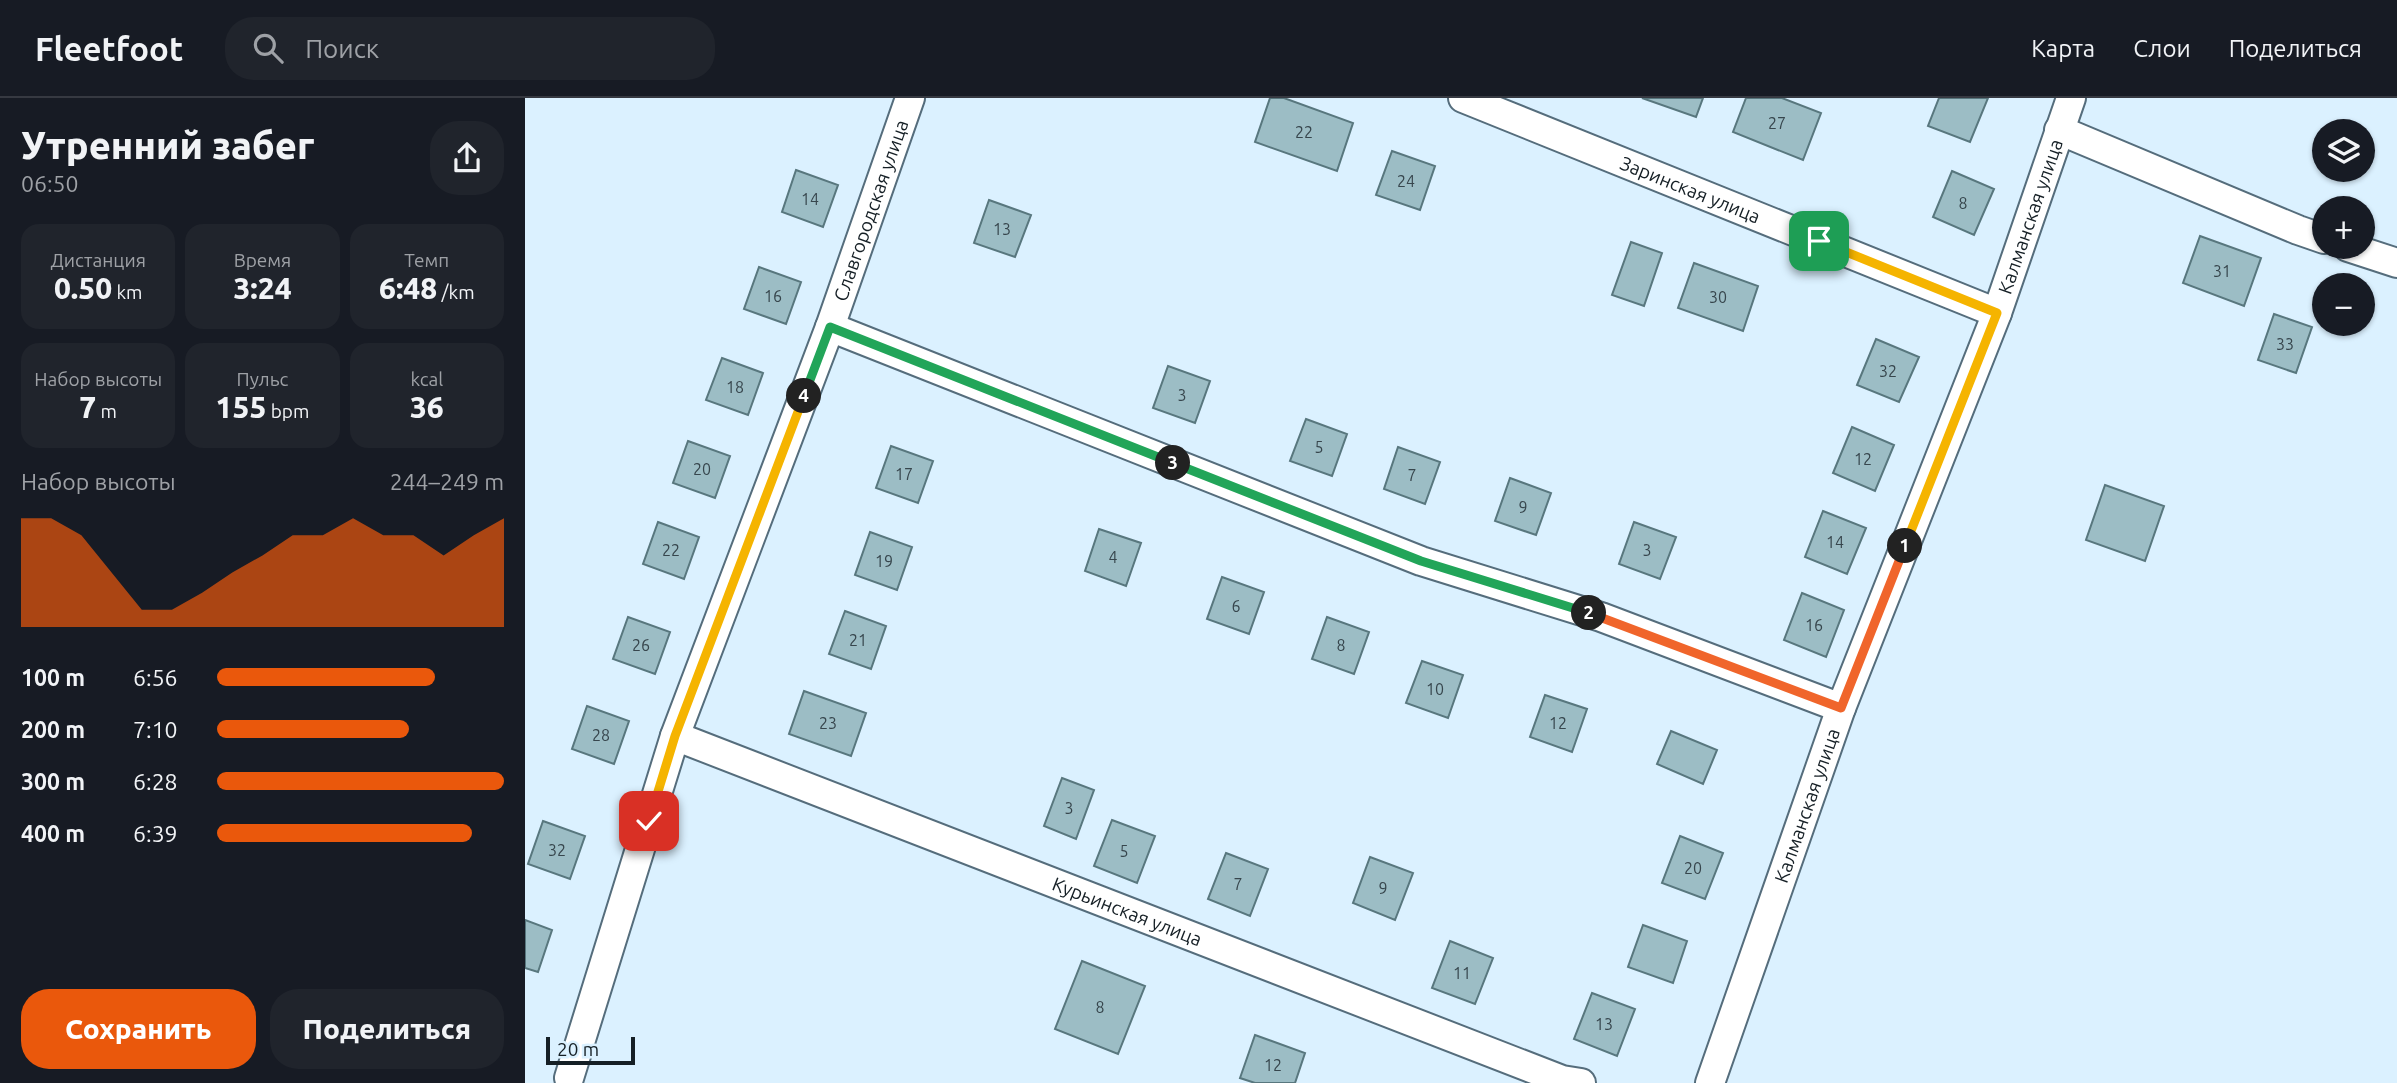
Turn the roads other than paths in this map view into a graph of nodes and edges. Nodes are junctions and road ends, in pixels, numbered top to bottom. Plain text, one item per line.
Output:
1 (910, 98) edge
2 (1463, 98) edge
3 (2071, 98) edge
4 (2059, 130) junction
5 (2312, 235) edge
6 (2375, 256) edge
7 (2397, 263) edge
8 (1997, 313) junction
9 (830, 327) junction
10 (1841, 708) junction
11 (675, 736) junction
12 (569, 1078) dead end
13 (1581, 1083) edge
14 (1710, 1083) edge

1 - 9 street, Славгородская улица
2 - 8 street, Заринская улица
3 - 4 street, Калманская улица
4 - 5 street
4 - 8 street, Калманская улица
6 - 7 street
8 - 10 street, Калманская улица
9 - 10 street
9 - 11 street, Славгородская улица
10 - 14 street, Калманская улица
11 - 12 street, Славгородская улица
11 - 13 street, Курьинская улица

